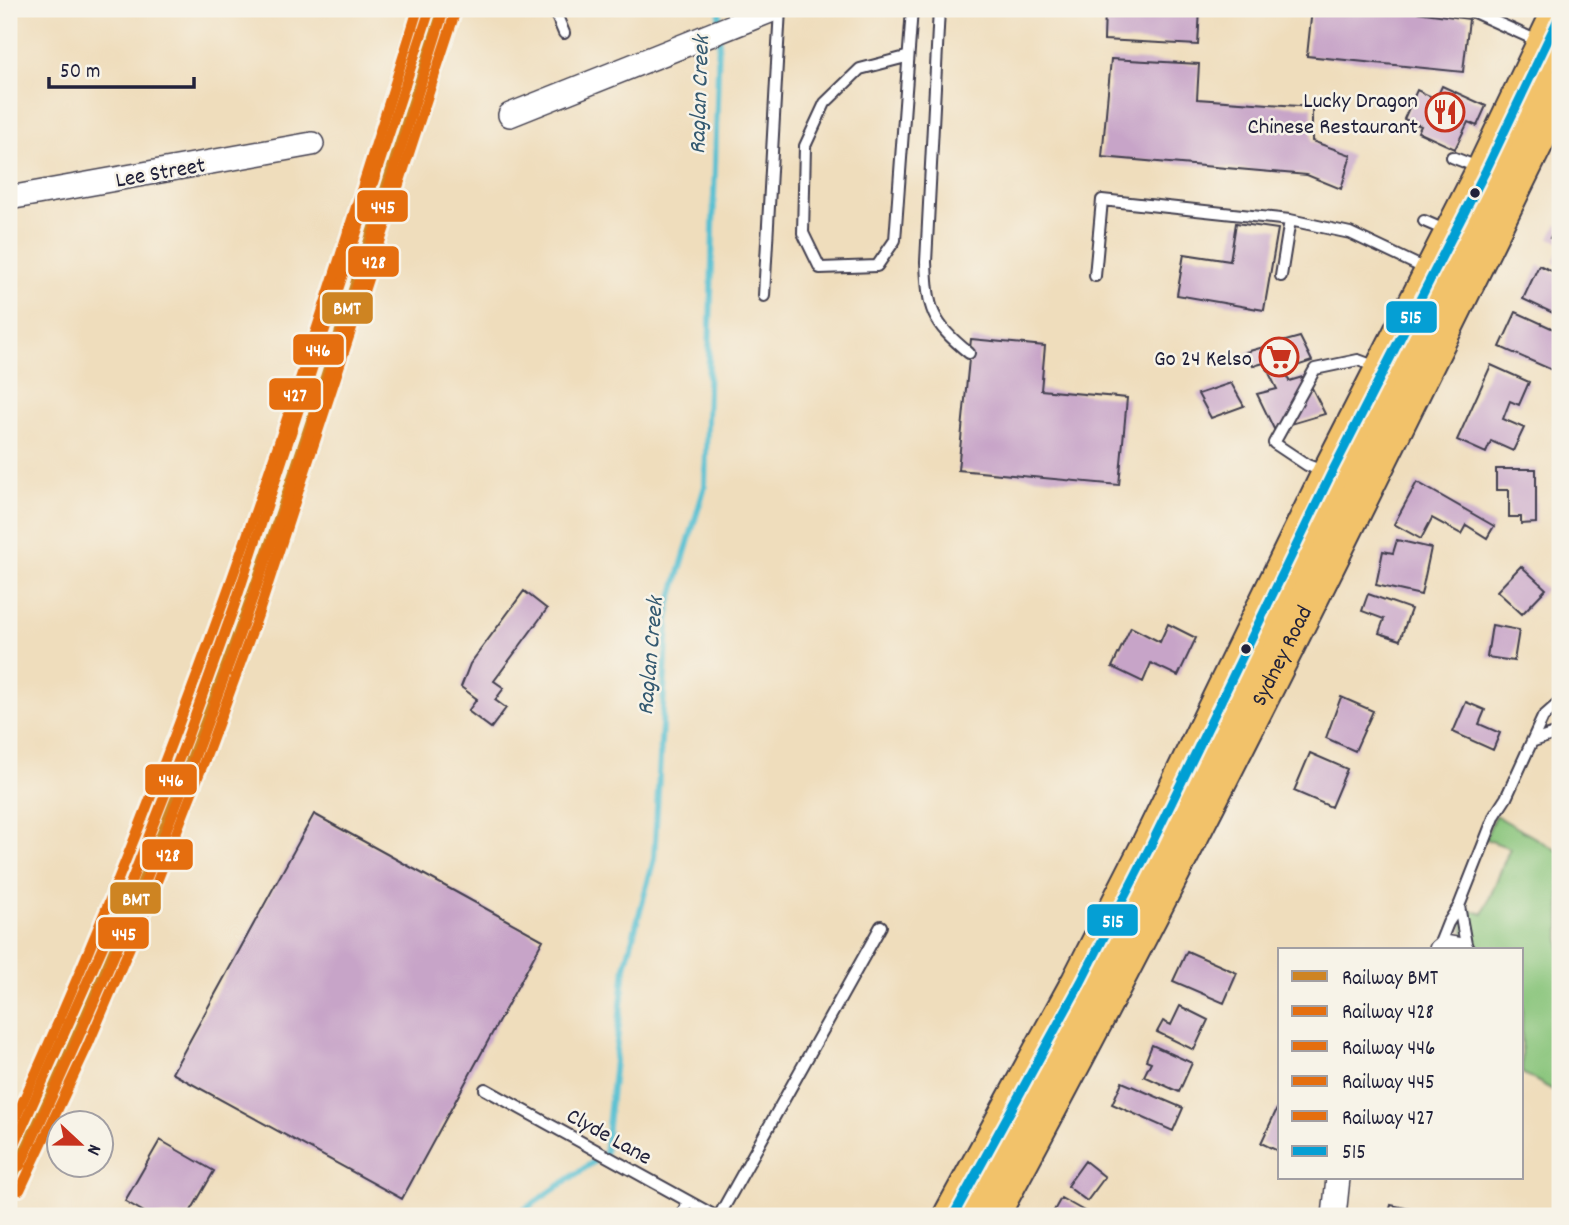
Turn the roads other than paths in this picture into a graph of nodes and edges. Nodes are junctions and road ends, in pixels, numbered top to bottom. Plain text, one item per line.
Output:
1 (554, 9) edge
2 (775, 9) edge
3 (780, 9) edge
4 (912, 9) edge
5 (939, 9) edge
6 (1467, 9) edge
7 (1553, 30) edge
8 (564, 33) dead end
9 (906, 57) junction
10 (1560, 89) edge
11 (510, 115) dead end
12 (312, 144) dead end
13 (9, 198) edge
14 (1290, 220) junction
15 (1433, 273) junction
16 (1095, 275) dead end
17 (1281, 276) dead end
18 (764, 296) dead end
19 (969, 352) dead end
20 (1384, 370) junction
21 (1331, 474) junction
22 (1560, 702) edge
23 (1560, 732) edge
24 (1534, 741) junction
25 (1459, 906) junction
26 (881, 926) dead end
27 (1440, 948) edge
28 (1464, 948) edge
29 (485, 1089) dead end
30 (1338, 1180) edge
31 (688, 1202) junction
32 (681, 1216) edge
33 (717, 1216) edge
34 (953, 1216) edge
35 (989, 1216) edge
36 (1334, 1216) edge

1 - 8 lane
2 - 11 street
3 - 18 lane
4 - 9 lane
5 - 19 lane
6 - 7 lane
7 - 15 highway, Sydney Road
9 - 9 lane
10 - 35 highway, Sydney Road
12 - 13 street, Lee Street
14 - 15 lane
14 - 16 lane
14 - 17 lane
15 - 20 highway, Sydney Road
20 - 21 highway, Sydney Road
20 - 21 lane
21 - 34 highway, Sydney Road
22 - 24 lane
23 - 24 lane
24 - 25 lane
25 - 27 lane
25 - 28 lane
26 - 33 lane
29 - 31 lane, Clyde Lane
30 - 36 street
31 - 32 lane
31 - 33 lane, Clyde Lane

